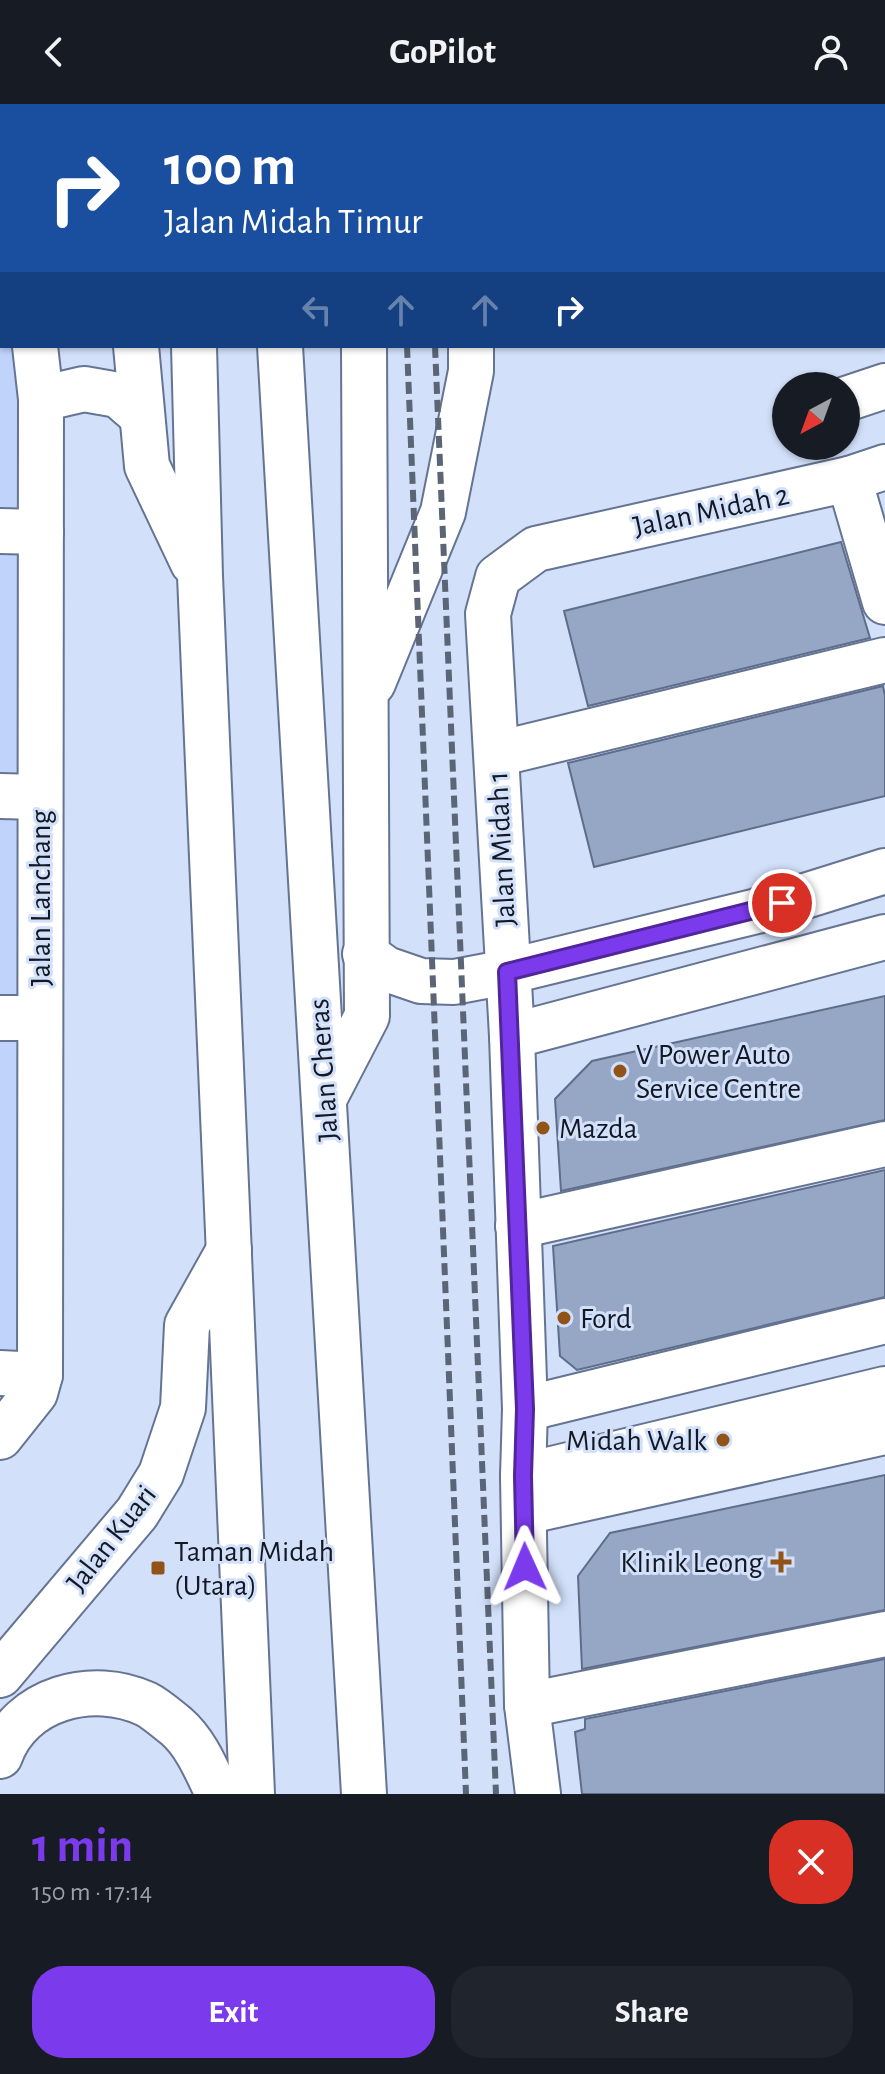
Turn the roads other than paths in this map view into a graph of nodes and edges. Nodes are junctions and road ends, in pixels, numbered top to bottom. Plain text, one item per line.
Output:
1 (35, 348) edge
2 (136, 348) edge
3 (194, 348) edge
4 (280, 348) edge
5 (364, 348) edge
6 (471, 348) edge
7 (885, 386) edge
8 (860, 394) edge
9 (41, 399) junction
10 (141, 415) junction
11 (867, 473) edge
12 (21, 532) edge
13 (536, 549) joint
14 (200, 576) junction
15 (885, 602) edge
16 (885, 660) edge
17 (366, 700) junction
18 (497, 754) junction
19 (20, 796) edge
20 (885, 871) edge
21 (884, 941) edge
22 (365, 954) junction
23 (507, 972) junction
24 (20, 1018) edge
25 (512, 1036) junction
26 (325, 1097) junction
27 (885, 1144) edge
28 (518, 1226) junction
29 (229, 1250) junction
30 (885, 1321) edge
31 (20, 1374) edge
32 (885, 1389) edge
33 (525, 1409) junction
34 (885, 1432) edge
35 (0, 1437) edge
36 (524, 1494) junction
37 (885, 1634) edge
38 (0, 1675) edge
39 (527, 1705) junction
40 (0, 1756) edge
41 (218, 1794) edge
42 (252, 1794) edge
43 (364, 1794) edge
44 (538, 1794) edge

1 - 9 main road, Jalan Lanchang
2 - 10 main road
3 - 14 main road
4 - 26 main road, Jalan Cheras
5 - 17 main road
6 - 17 main road
7 - 8 main road
9 - 10 main road
9 - 12 main road, Jalan Lanchang
10 - 14 main road
11 - 13 main road, Jalan Midah 2
11 - 15 main road
12 - 19 main road, Jalan Lanchang
13 - 18 main road, Jalan Midah 1
14 - 29 main road
16 - 18 main road
17 - 22 main road
18 - 23 main road, Jalan Midah 1
19 - 24 main road, Jalan Lanchang
20 - 23 main road
21 - 25 main road
22 - 23 main road
22 - 26 main road
23 - 25 main road, Jalan Midah 1
24 - 31 main road, Jalan Lanchang
25 - 28 main road, Jalan Midah 1
26 - 43 main road, Jalan Cheras
27 - 28 main road
28 - 33 main road, Jalan Midah 1
29 - 38 main road, Jalan Kuari
29 - 42 main road
30 - 33 main road
31 - 35 main road, Jalan Lanchang
32 - 36 main road
33 - 36 main road, Jalan Midah 1
34 - 36 main road
36 - 39 main road, Jalan Midah 1
37 - 39 main road
39 - 44 main road, Jalan Midah 1
40 - 41 main road

